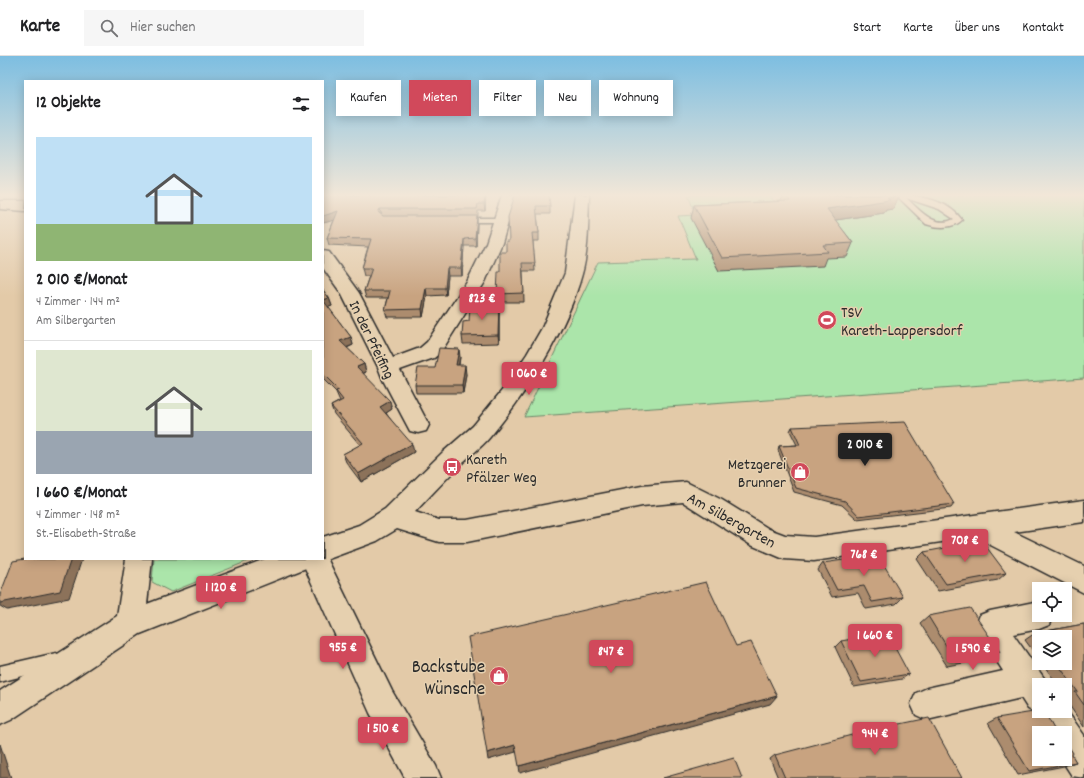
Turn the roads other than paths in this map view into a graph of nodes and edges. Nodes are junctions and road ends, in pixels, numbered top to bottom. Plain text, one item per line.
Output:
1 (499, 229) edge
2 (580, 229) edge
3 (324, 257) edge
4 (388, 367) junction
5 (418, 425) dead end
6 (1084, 511) edge
7 (394, 517) junction
8 (979, 527) junction
9 (324, 549) edge
10 (139, 560) edge
11 (294, 560) edge
12 (314, 560) edge
13 (1073, 581) edge
14 (1032, 616) edge
15 (130, 624) junction
16 (84, 654) junction
17 (0, 674) edge
18 (1032, 688) edge
19 (1032, 689) edge
20 (927, 704) dead end
21 (0, 709) edge
22 (1072, 746) edge
23 (1084, 764) edge
24 (424, 778) edge

1 - 4 street
2 - 7 street
3 - 4 street, In der Pfeifing
4 - 5 street, In der Pfeifing
6 - 8 street, Am Silbergarten
7 - 8 street, Am Silbergarten
7 - 9 street
8 - 13 street
10 - 15 street
11 - 15 street
12 - 24 street
14 - 18 street
15 - 16 street
16 - 17 lane
16 - 21 street
19 - 20 street
22 - 23 street

